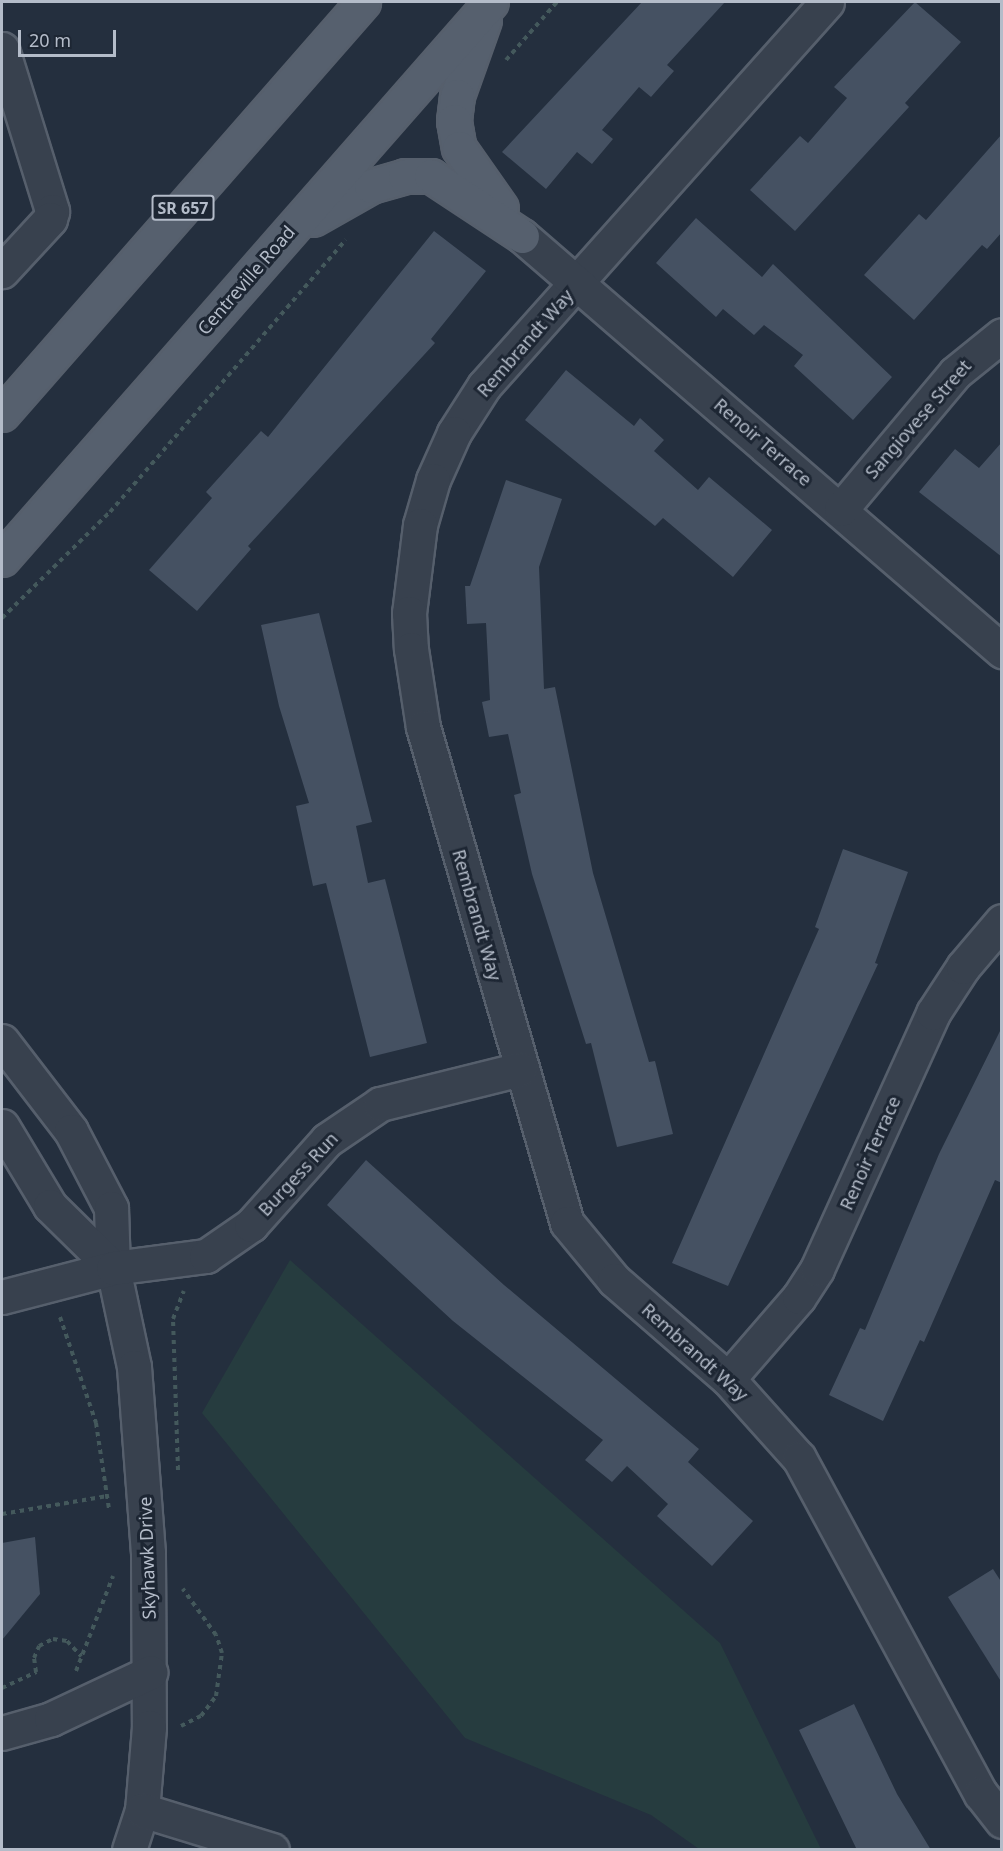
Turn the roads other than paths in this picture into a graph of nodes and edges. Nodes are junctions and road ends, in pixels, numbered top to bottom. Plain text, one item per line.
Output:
1 (363, 2) edge
2 (491, 2) edge
3 (827, 2) edge
4 (2, 49) edge
5 (522, 236) junction
6 (278, 242) junction
7 (2, 271) edge
8 (578, 282) junction
9 (1002, 336) edge
10 (2, 414) edge
11 (841, 509) junction
12 (2, 559) edge
13 (1002, 651) edge
14 (1002, 921) edge
15 (2, 1041) edge
16 (520, 1069) junction
17 (2, 1126) edge
18 (113, 1268) junction
19 (2, 1297) edge
20 (728, 1379) junction
21 (151, 1672) junction
22 (2, 1733) edge
23 (141, 1810) junction
24 (1002, 1821) edge
25 (129, 1850) edge
26 (272, 1850) edge

1 - 10 main road, SR 657
2 - 5 main road
2 - 6 main road, Centreville Road
3 - 8 street, Rembrandt Way
4 - 7 street
5 - 6 main road
5 - 8 street, Renoir Terrace
6 - 12 main road, Centreville Road
8 - 11 street, Renoir Terrace
8 - 16 street, Rembrandt Way
9 - 11 street, Sangiovese Street
11 - 13 street, Renoir Terrace
14 - 20 street, Renoir Terrace
15 - 18 street, Skyhawk Drive
16 - 18 street, Burgess Run
16 - 20 street, Rembrandt Way
17 - 18 street
18 - 19 street, Burgess Run
18 - 21 street, Skyhawk Drive
20 - 24 street, Rembrandt Way
21 - 22 street
21 - 23 street, Skyhawk Drive
23 - 25 street, Skyhawk Drive
23 - 26 street

